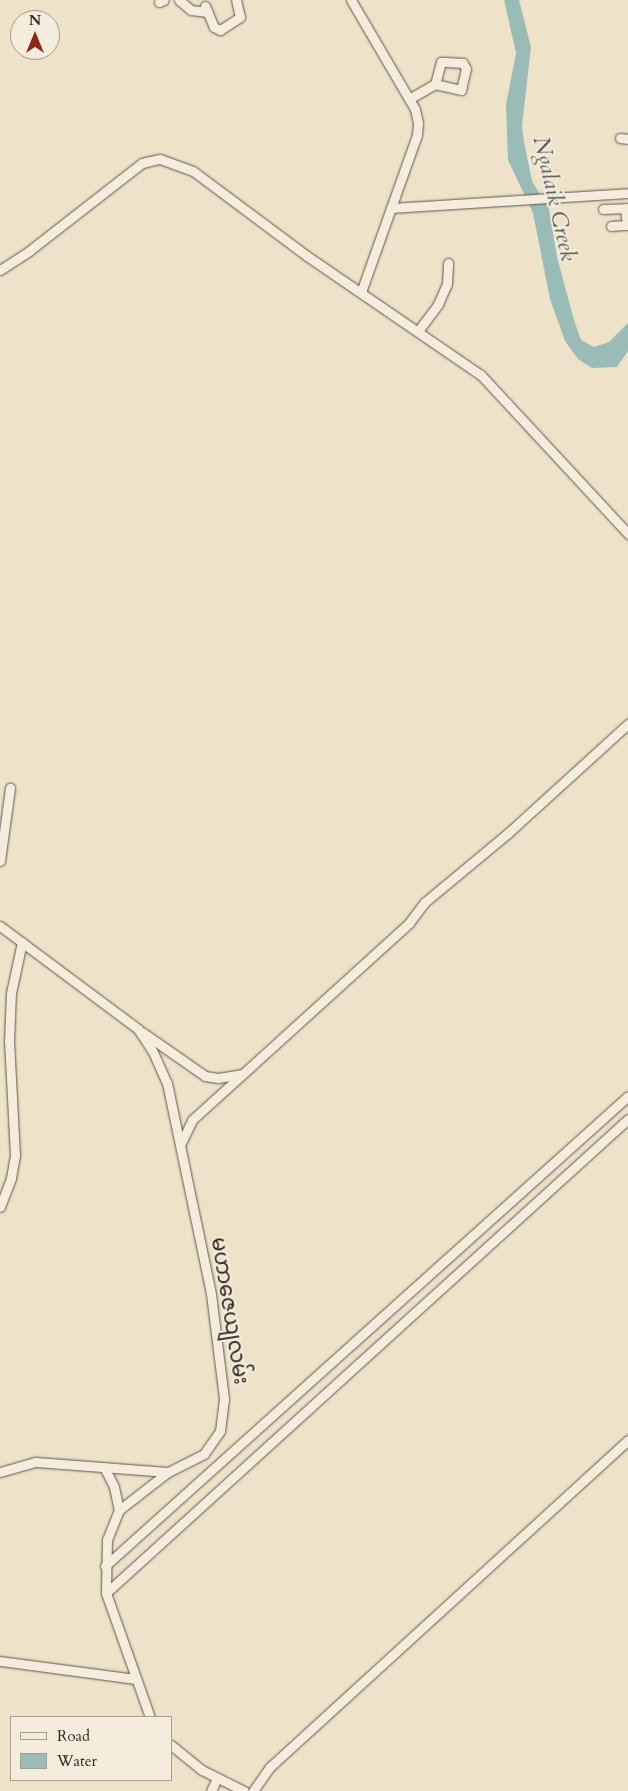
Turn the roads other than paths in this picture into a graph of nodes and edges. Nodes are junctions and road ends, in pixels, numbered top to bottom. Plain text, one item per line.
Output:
1 (179, 0) edge
2 (236, 0) edge
3 (351, 0) edge
4 (435, 84) dead end
5 (409, 99) junction
6 (628, 193) edge
7 (391, 208) junction
8 (627, 208) edge
9 (603, 209) dead end
10 (628, 225) edge
11 (610, 226) dead end
12 (448, 262) dead end
13 (0, 270) edge
14 (361, 292) junction
15 (418, 331) junction
16 (628, 534) edge
17 (628, 724) edge
18 (10, 788) dead end
19 (0, 861) edge
20 (0, 926) edge
21 (22, 942) junction
22 (138, 1029) junction
23 (244, 1073) junction
24 (628, 1096) edge
25 (628, 1118) edge
26 (181, 1143) junction
27 (0, 1178) edge
28 (11, 1178) junction
29 (0, 1207) edge
30 (628, 1440) edge
31 (104, 1467) junction
32 (0, 1472) edge
33 (168, 1472) junction
34 (119, 1510) junction
35 (105, 1566) junction
36 (106, 1593) junction
37 (0, 1661) edge
38 (135, 1679) junction
39 (150, 1716) edge
40 (172, 1746) edge
41 (217, 1778) junction
42 (211, 1791) edge
43 (244, 1791) edge
44 (253, 1791) edge

1 - 2 street
3 - 5 street
4 - 5 street
5 - 7 street
6 - 7 street
7 - 14 street
8 - 9 street
8 - 10 street
10 - 11 street
12 - 15 street
13 - 14 street
14 - 15 street
15 - 16 street
17 - 23 street
18 - 19 street
20 - 21 street
21 - 22 street
21 - 28 street
22 - 23 street
22 - 26 street, မဟာဇေယျလမ်း
23 - 26 street
24 - 35 street
25 - 36 street
26 - 33 street, မဟာဇေယျလမ်း
27 - 28 street
28 - 29 street
30 - 44 street
31 - 32 street
31 - 33 street
31 - 34 street
33 - 34 street, မဟာဇေယျလမ်း
34 - 35 street, မဟာဇေယျလမ်း
35 - 36 street, မဟာဇေယျလမ်း
36 - 38 street, မဟာဇေယျလမ်း
37 - 38 street
38 - 39 street, မဟာဇေယျလမ်း
40 - 41 street
41 - 42 street
41 - 43 street

